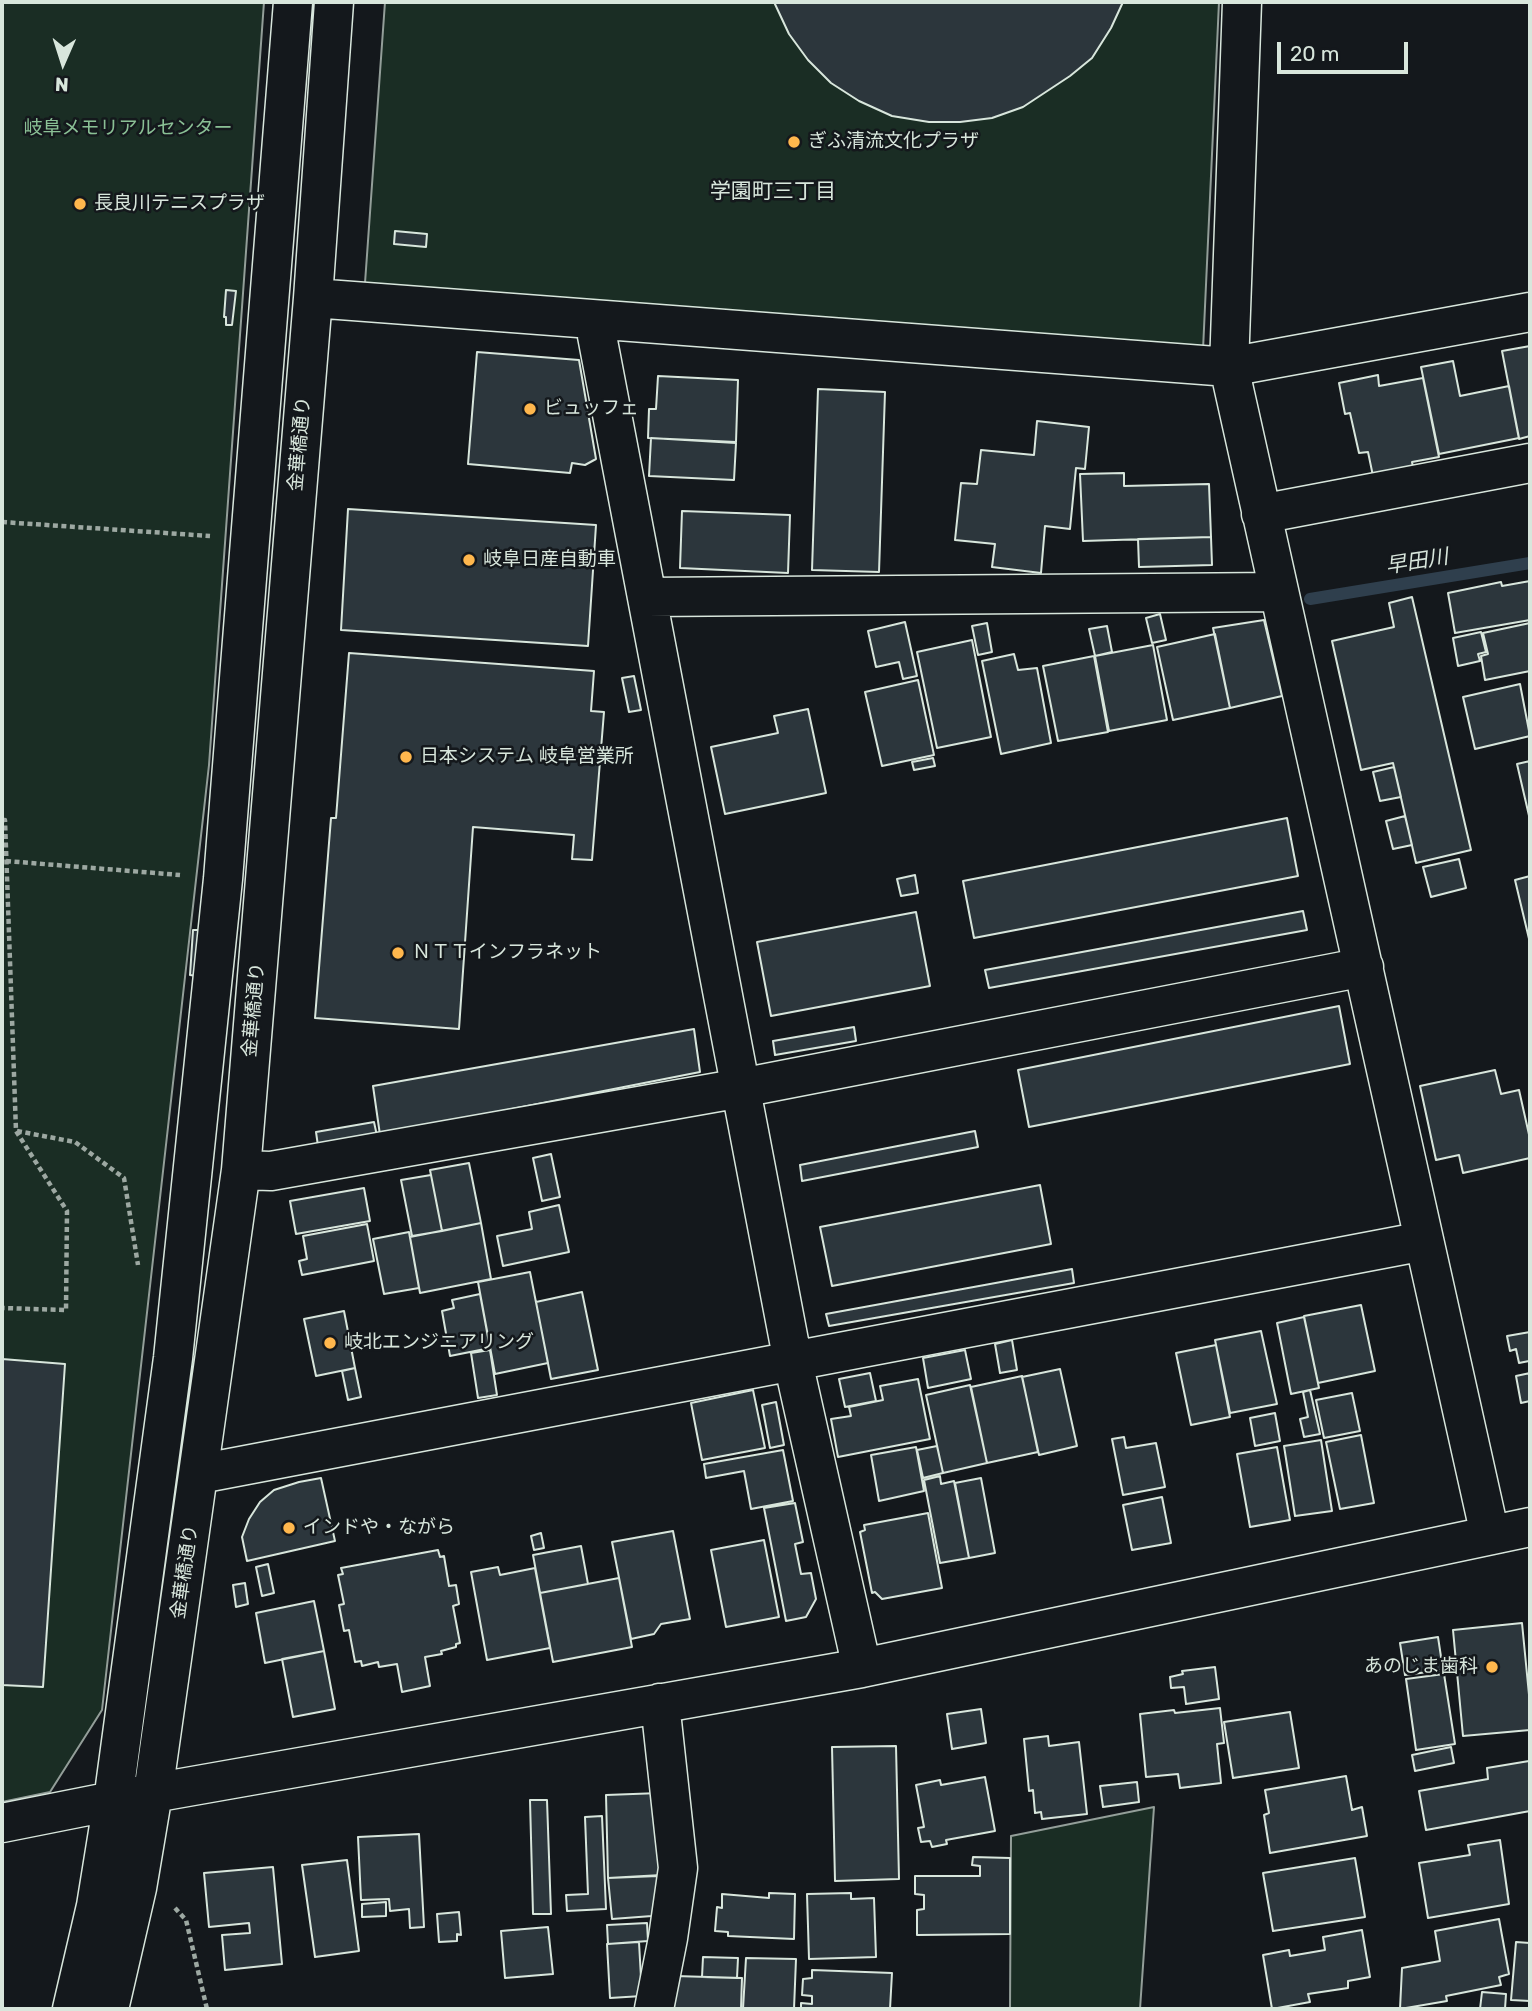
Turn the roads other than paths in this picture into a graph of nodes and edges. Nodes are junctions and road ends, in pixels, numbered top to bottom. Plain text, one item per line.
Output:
1 (293, 2) edge
2 (334, 2) edge
3 (1242, 2) edge
4 (313, 298) junction
5 (1530, 312) edge
6 (594, 320) junction
7 (1229, 368) junction
8 (1530, 463) edge
9 (1261, 514) junction
10 (1279, 592) junction
11 (647, 597) junction
12 (1364, 967) junction
13 (741, 1088) junction
14 (241, 1170) junction
15 (1424, 1241) junction
16 (793, 1362) junction
17 (199, 1475) junction
18 (1530, 1527) edge
19 (1490, 1535) junction
20 (862, 1668) junction
21 (660, 1703) junction
22 (153, 1793) junction
23 (113, 1801) junction
24 (2, 1823) edge
25 (72, 2009) edge
26 (109, 2009) edge
27 (654, 2009) edge

1 - 23 street
2 - 4 street, 金華橋通り
3 - 7 street
4 - 6 street
4 - 14 street, 金華橋通り
5 - 7 street
6 - 7 street
6 - 11 street
7 - 9 street
8 - 9 street
9 - 10 street
10 - 11 street
10 - 12 street
11 - 13 street
12 - 13 street
12 - 15 street
13 - 14 street
13 - 16 street
14 - 17 street, 金華橋通り
15 - 16 street
15 - 19 street
16 - 17 street
16 - 20 street
17 - 22 street, 金華橋通り
18 - 19 street
19 - 20 street
20 - 21 street
21 - 22 street
21 - 27 street
22 - 23 street
22 - 26 street, 金華橋通り
23 - 24 street
23 - 25 street

